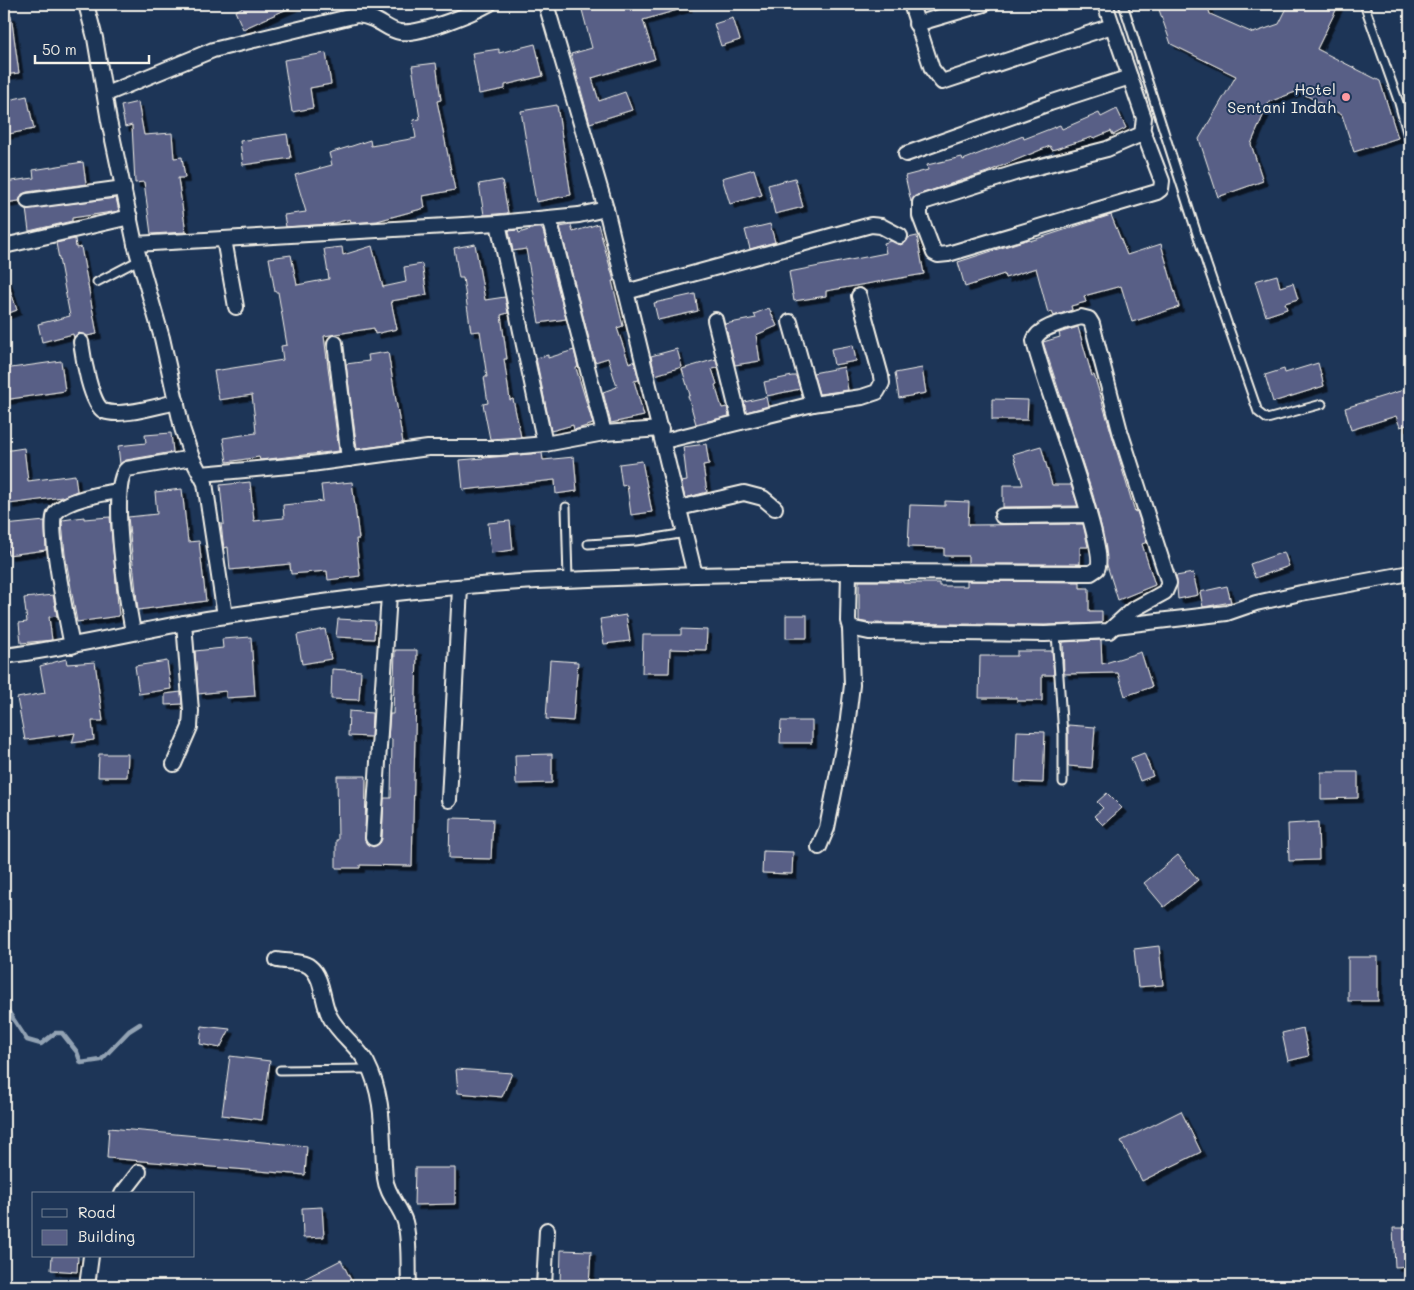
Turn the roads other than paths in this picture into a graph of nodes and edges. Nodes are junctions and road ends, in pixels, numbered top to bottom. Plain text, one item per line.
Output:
1 (86, 4) edge
2 (489, 4) edge
3 (546, 4) edge
4 (910, 4) edge
5 (984, 4) edge
6 (1105, 4) edge
7 (1122, 4) edge
8 (1364, 4) edge
9 (916, 24) junction
10 (1112, 26) junction
11 (1130, 77) junction
12 (106, 94) junction
13 (1143, 131) junction
14 (1410, 144) edge
15 (906, 154) dead end
16 (124, 188) junction
17 (28, 201) dead end
18 (606, 209) junction
19 (130, 217) junction
20 (549, 218) junction
21 (498, 223) junction
22 (900, 236) dead end
23 (224, 239) junction
24 (135, 244) junction
25 (4, 246) edge
26 (139, 260) junction
27 (97, 282) dead end
28 (626, 292) junction
29 (859, 296) dead end
30 (236, 307) dead end
31 (715, 320) dead end
32 (790, 322) dead end
33 (81, 342) dead end
34 (335, 342) dead end
35 (177, 402) junction
36 (813, 404) junction
37 (1322, 404) dead end
38 (740, 422) junction
39 (604, 433) junction
40 (662, 435) junction
41 (546, 444) junction
42 (192, 458) junction
43 (350, 459) junction
44 (201, 474) junction
45 (118, 491) junction
46 (566, 507) dead end
47 (679, 508) junction
48 (775, 508) dead end
49 (1089, 515) junction
50 (1002, 516) dead end
51 (686, 533) junction
52 (588, 544) dead end
53 (849, 572) junction
54 (1410, 573) edge
55 (696, 575) junction
56 (568, 580) junction
57 (460, 588) junction
58 (388, 595) junction
59 (225, 616) junction
60 (184, 623) junction
61 (1115, 626) junction
62 (850, 628) junction
63 (133, 632) junction
64 (1056, 633) junction
65 (72, 646) junction
66 (4, 656) edge
67 (174, 764) dead end
68 (1063, 782) dead end
69 (449, 800) dead end
70 (373, 838) dead end
71 (819, 847) dead end
72 (277, 960) dead end
73 (280, 1070) dead end
74 (369, 1070) junction
75 (139, 1172) dead end
76 (124, 1192) edge
77 (548, 1230) dead end
78 (91, 1258) edge
79 (87, 1286) edge
80 (409, 1286) edge
81 (544, 1286) edge

1 - 12 street
2 - 12 street
3 - 18 street
4 - 9 street
5 - 9 street
6 - 10 street
7 - 37 lane
8 - 14 lane
9 - 10 street
10 - 11 street
11 - 13 street
11 - 15 street
12 - 16 street
13 - 13 street
16 - 17 street
16 - 19 street
18 - 20 street
18 - 28 street
19 - 24 street
19 - 25 street
20 - 21 street
20 - 39 street
21 - 23 street
21 - 41 street
22 - 28 street
23 - 24 street
23 - 30 street
24 - 26 street
26 - 27 lane
26 - 35 street
28 - 40 street
29 - 36 street
31 - 38 street
32 - 36 street
33 - 35 street
34 - 43 street
35 - 42 street
36 - 38 street
38 - 40 street
39 - 40 street
39 - 41 street
40 - 47 street
41 - 43 street
42 - 44 street
42 - 45 street
43 - 44 street
44 - 59 street
45 - 63 street
45 - 65 street
46 - 56 lane
47 - 48 street
47 - 51 street
49 - 50 street
49 - 53 street
49 - 61 street
51 - 52 lane
51 - 55 street
53 - 55 street
53 - 62 street
54 - 61 street
55 - 56 street
56 - 57 street
57 - 58 street
57 - 69 street
58 - 59 street
58 - 70 street
59 - 60 street
60 - 63 street
60 - 67 street
61 - 64 street
62 - 64 street
62 - 71 street
63 - 65 street
64 - 68 lane
65 - 66 street
72 - 74 street
73 - 74 lane
74 - 80 street
75 - 76 street
77 - 81 street
78 - 79 street

